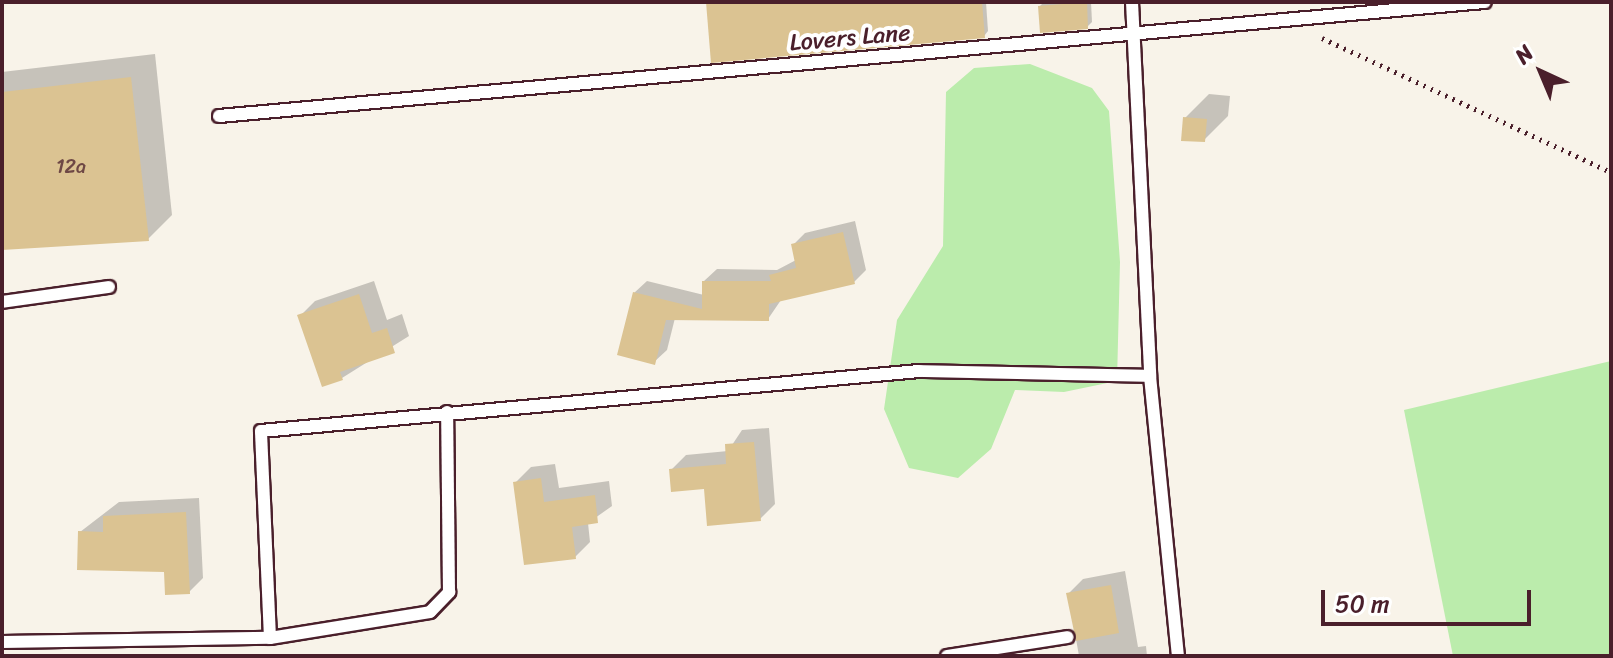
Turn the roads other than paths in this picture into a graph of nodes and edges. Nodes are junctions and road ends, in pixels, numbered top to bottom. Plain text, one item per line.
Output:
1 (1132, 2) edge
2 (1485, 2) edge
3 (1455, 3) edge
4 (1137, 35) junction
5 (219, 116) dead end
6 (109, 287) dead end
7 (2, 302) edge
8 (1150, 376) junction
9 (447, 412) junction
10 (1068, 637) dead end
11 (270, 638) junction
12 (2, 642) edge
13 (947, 656) edge
14 (1178, 656) edge

1 - 4 lane
2 - 3 lane, Lovers Lane
3 - 4 lane, Lovers Lane
4 - 5 lane, Lovers Lane
4 - 8 lane
6 - 7 lane
8 - 9 lane
8 - 14 lane
9 - 11 lane
9 - 11 lane
10 - 13 lane
11 - 12 lane

